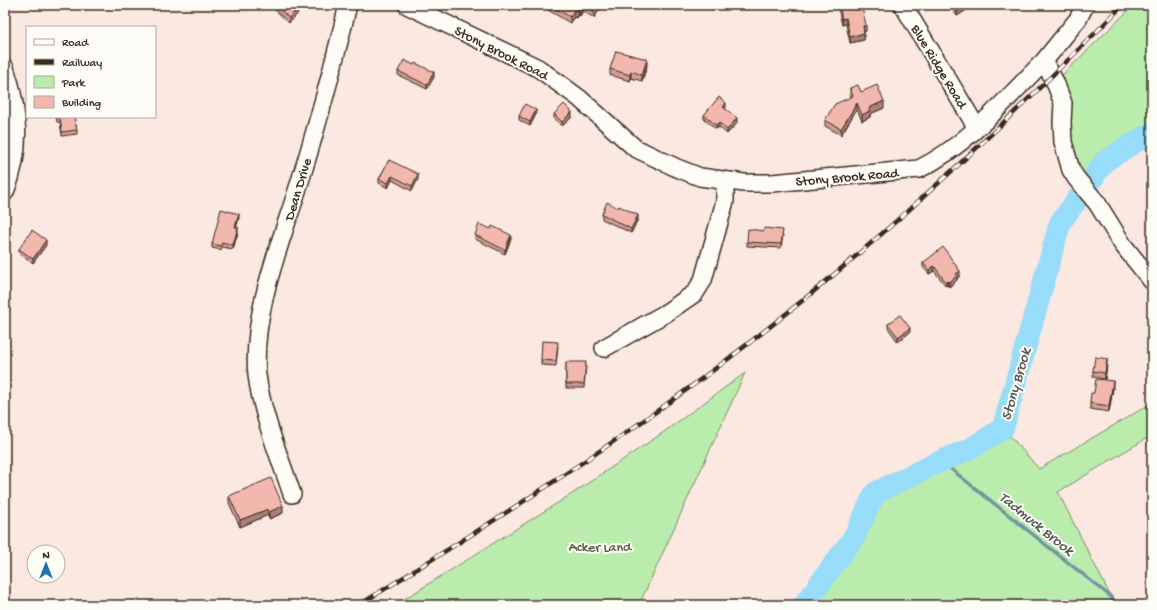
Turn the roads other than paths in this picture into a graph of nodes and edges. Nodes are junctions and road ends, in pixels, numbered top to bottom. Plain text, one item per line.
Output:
1 (348, 5) edge
2 (407, 5) edge
3 (903, 5) edge
4 (1085, 5) edge
5 (1044, 61) junction
6 (5, 68) edge
7 (977, 128) junction
8 (725, 181) junction
9 (5, 192) edge
10 (1152, 281) edge
11 (604, 348) dead end
12 (292, 494) dead end

1 - 12 street, Dean Drive
2 - 8 street, Stony Brook Road
3 - 7 street, Blue Ridge Road
4 - 5 street, Stony Brook Road
5 - 7 street, Stony Brook Road
5 - 10 street
6 - 9 street
7 - 8 street, Stony Brook Road
8 - 11 street

